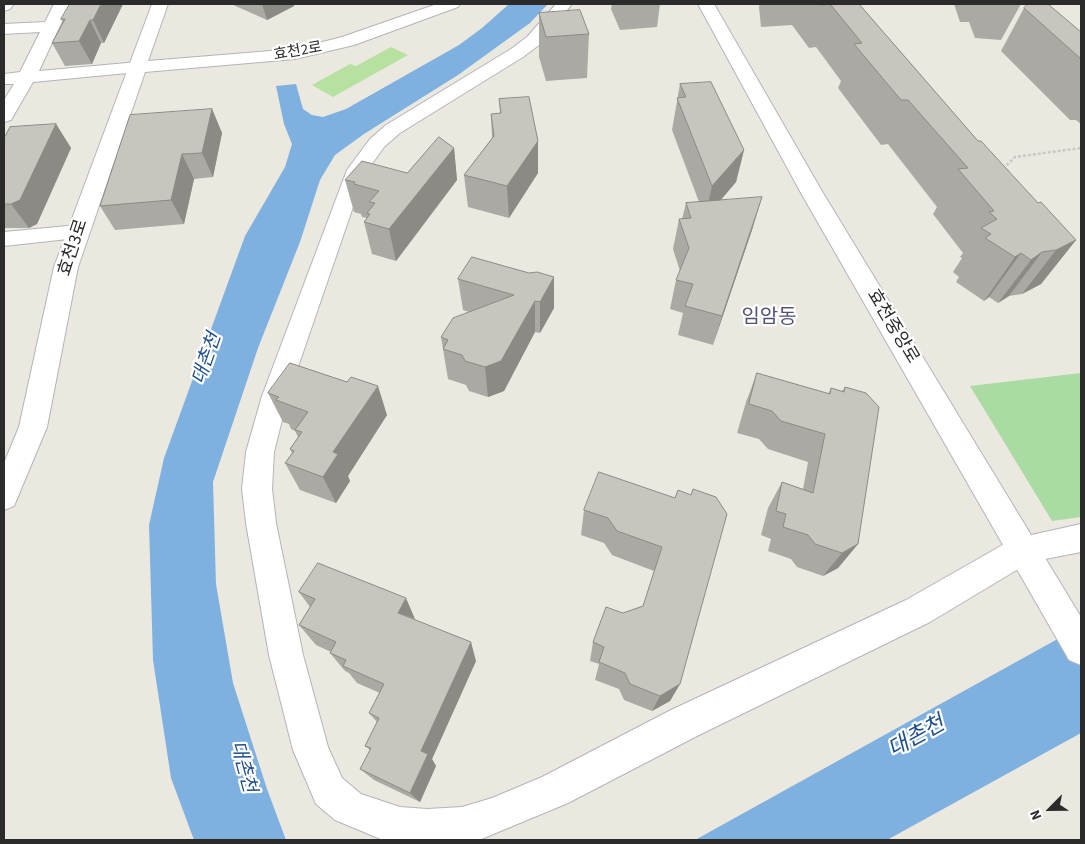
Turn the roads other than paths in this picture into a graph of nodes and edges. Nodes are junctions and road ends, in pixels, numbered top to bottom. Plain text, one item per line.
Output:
1 (62, 4) edge
2 (160, 4) edge
3 (452, 4) edge
4 (564, 4) edge
5 (706, 4) edge
6 (50, 27) junction
7 (4, 29) edge
8 (138, 67) junction
9 (27, 76) junction
10 (4, 79) edge
11 (4, 116) edge
12 (78, 232) junction
13 (4, 239) edge
14 (4, 497) edge
15 (1081, 538) edge
16 (1028, 555) junction
17 (1081, 648) edge

1 - 6 street
2 - 8 street, 효천3로
3 - 8 street, 효천2로
4 - 16 street
5 - 16 street, 효천중앙로
6 - 7 street
6 - 9 street
8 - 9 street, 효천2로
8 - 12 street, 효천3로
9 - 10 street, 효천2로
9 - 11 street
12 - 13 street
12 - 14 street, 효천3로
15 - 16 street
16 - 17 street, 효천중앙로

